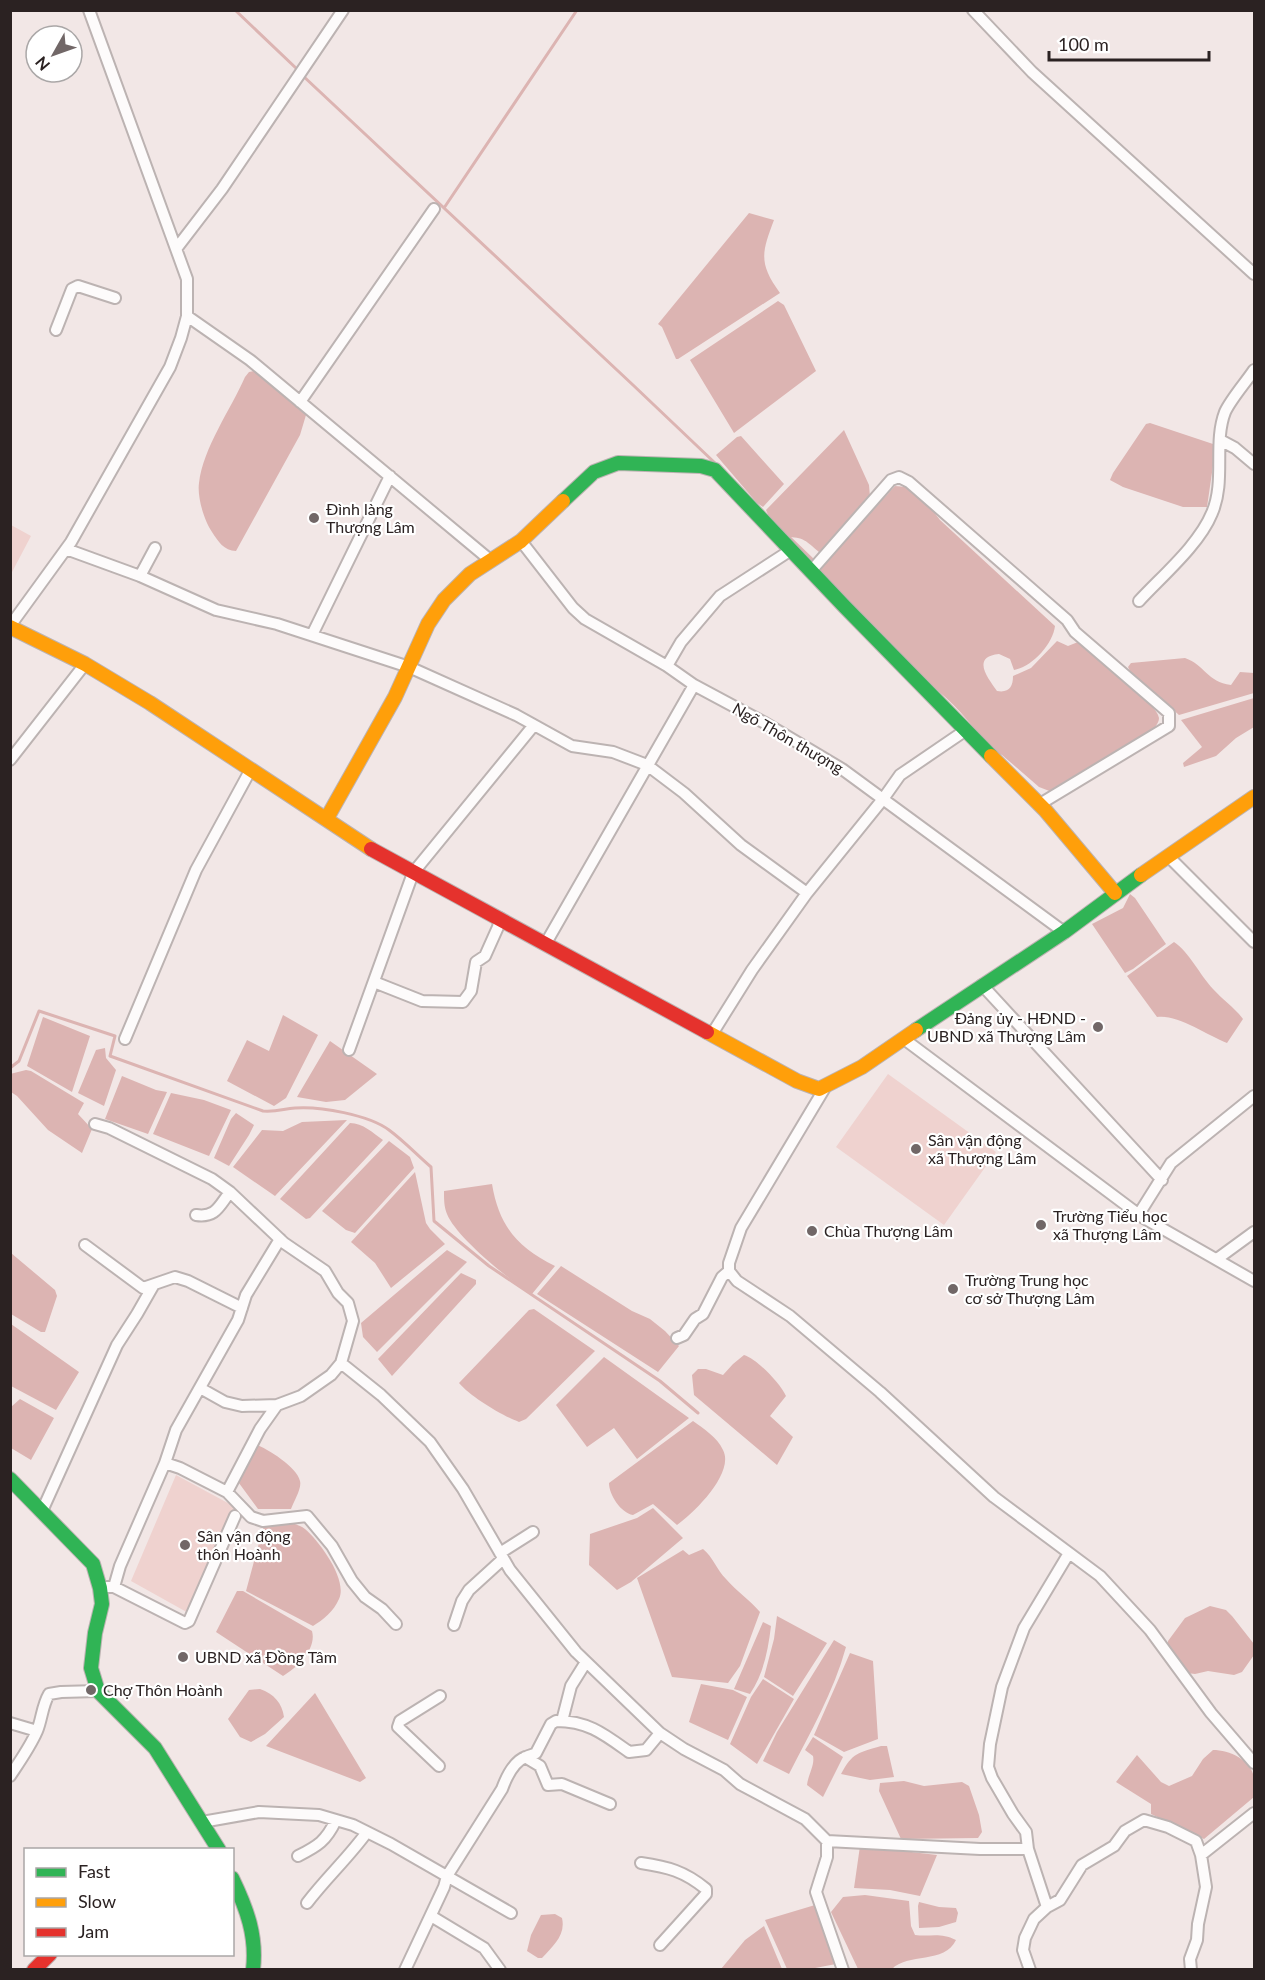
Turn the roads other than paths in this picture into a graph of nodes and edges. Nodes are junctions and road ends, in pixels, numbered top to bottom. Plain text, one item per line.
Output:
1 (89, 10) edge
2 (343, 10) edge
3 (974, 10) edge
4 (434, 209) dead end
5 (176, 249) junction
6 (1254, 274) edge
7 (116, 298) dead end
8 (187, 316) junction
9 (56, 330) dead end
10 (1254, 370) edge
11 (300, 402) junction
12 (1220, 440) junction
13 (1254, 464) edge
14 (390, 476) junction
15 (521, 541) junction
16 (155, 548) dead end
17 (66, 549) junction
18 (790, 550) junction
19 (490, 560) junction
20 (811, 571) junction
21 (140, 576) junction
22 (1139, 601) dead end
23 (10, 627) edge
24 (312, 635) junction
25 (85, 664) junction
26 (667, 666) junction
27 (409, 667) junction
28 (694, 685) junction
29 (534, 724) junction
30 (966, 730) junction
31 (10, 760) edge
32 (647, 765) junction
33 (251, 769) junction
34 (1254, 797) edge
35 (883, 799) junction
36 (1040, 804) junction
37 (327, 818) junction
38 (1168, 856) junction
39 (413, 873) junction
40 (1115, 892) junction
41 (807, 893) junction
42 (500, 918) junction
43 (1064, 932) junction
44 (1254, 942) edge
45 (546, 943) junction
46 (374, 982) junction
47 (982, 985) junction
48 (712, 1034) junction
49 (125, 1039) dead end
50 (904, 1039) junction
51 (349, 1050) dead end
52 (826, 1086) junction
53 (1254, 1096) edge
54 (95, 1124) dead end
55 (1162, 1180) junction
56 (230, 1192) junction
57 (1139, 1214) junction
58 (196, 1215) dead end
59 (1254, 1232) edge
60 (280, 1239) junction
61 (85, 1245) dead end
62 (1217, 1259) junction
63 (729, 1271) junction
64 (1254, 1281) edge
65 (153, 1286) junction
66 (242, 1308) junction
67 (677, 1338) dead end
68 (341, 1363) junction
69 (200, 1388) junction
70 (278, 1405) junction
71 (165, 1463) junction
72 (10, 1479) edge
73 (227, 1492) junction
74 (42, 1511) junction
75 (235, 1516) dead end
76 (533, 1532) dead end
77 (1069, 1553) junction
78 (501, 1556) junction
79 (107, 1587) junction
80 (396, 1624) dead end
81 (454, 1625) dead end
82 (586, 1662) junction
83 (98, 1691) junction
84 (440, 1696) dead end
85 (562, 1721) junction
86 (10, 1723) edge
87 (37, 1731) junction
88 (660, 1733) junction
89 (525, 1757) junction
90 (1254, 1763) edge
91 (439, 1766) dead end
92 (10, 1776) edge
93 (610, 1804) dead end
94 (1254, 1813) edge
95 (336, 1820) junction
96 (202, 1822) junction
97 (367, 1832) junction
98 (827, 1841) junction
99 (215, 1848) edge
100 (1028, 1849) junction
101 (1201, 1855) junction
102 (298, 1856) dead end
103 (641, 1863) dead end
104 (447, 1876) junction
105 (234, 1882) edge
106 (307, 1902) dead end
107 (1047, 1907) junction
108 (511, 1913) dead end
109 (431, 1916) junction
110 (660, 1945) dead end
111 (48, 1956) edge
112 (1032, 1969) edge
113 (34, 1970) edge
114 (253, 1970) edge
115 (405, 1970) edge
116 (500, 1970) edge
117 (843, 1970) edge
118 (1191, 1970) edge

1 - 5 street
2 - 5 street
3 - 6 street
4 - 11 street
5 - 8 street
7 - 9 street
8 - 11 street
8 - 17 street
10 - 12 street
11 - 14 street
12 - 13 street
12 - 22 street
14 - 19 street
14 - 24 street
15 - 18 street
15 - 19 street
15 - 26 street, Ngõ Thôn thượng
16 - 21 street
17 - 21 street
17 - 23 street
18 - 20 street
18 - 26 street
19 - 27 street
20 - 30 street
20 - 36 street
21 - 24 street
23 - 25 street
24 - 27 street
25 - 31 street
25 - 33 street
26 - 28 street, Ngõ Thôn thượng
27 - 29 street
27 - 37 street
28 - 32 street
28 - 35 street, Ngõ Thôn thượng
29 - 32 street
29 - 39 street
30 - 35 street
30 - 36 street
32 - 41 street
32 - 45 street
33 - 37 street
33 - 49 street
34 - 38 street
35 - 41 street
35 - 43 street, Ngõ Thôn thượng
36 - 40 street
37 - 39 street
38 - 40 street
38 - 44 street
39 - 42 street
39 - 46 street
40 - 43 street
41 - 48 street
42 - 45 street
42 - 46 street
43 - 47 street
45 - 48 street
46 - 51 street
47 - 50 street
47 - 55 street
48 - 52 street
50 - 52 street
50 - 57 street
52 - 63 street
53 - 55 street
54 - 56 street
55 - 57 street
56 - 58 street
56 - 60 street
57 - 62 street
59 - 62 street
60 - 66 street
60 - 68 street
61 - 65 street
62 - 64 street
63 - 67 street
63 - 77 street
65 - 66 street
65 - 74 street
66 - 69 street
68 - 70 street
68 - 78 street
69 - 70 street
69 - 71 street
70 - 73 street
71 - 73 street
71 - 79 street
72 - 74 street
73 - 80 street
74 - 79 street
75 - 79 street
76 - 78 street
77 - 90 street
77 - 100 street
78 - 81 street
78 - 82 street
79 - 83 street
82 - 85 street
82 - 88 street
83 - 87 street
83 - 96 street
84 - 91 street
85 - 88 street
85 - 89 street
86 - 87 street
87 - 92 street
88 - 98 street
89 - 93 street
89 - 104 street
94 - 101 street
95 - 96 street
95 - 97 street
95 - 102 street
96 - 99 street
97 - 104 street
97 - 106 street
98 - 100 street
98 - 117 street
100 - 107 street
101 - 107 street
101 - 118 street
103 - 110 street
104 - 108 street
104 - 109 street
105 - 114 street
107 - 112 street
109 - 115 street
109 - 116 street
111 - 113 street

